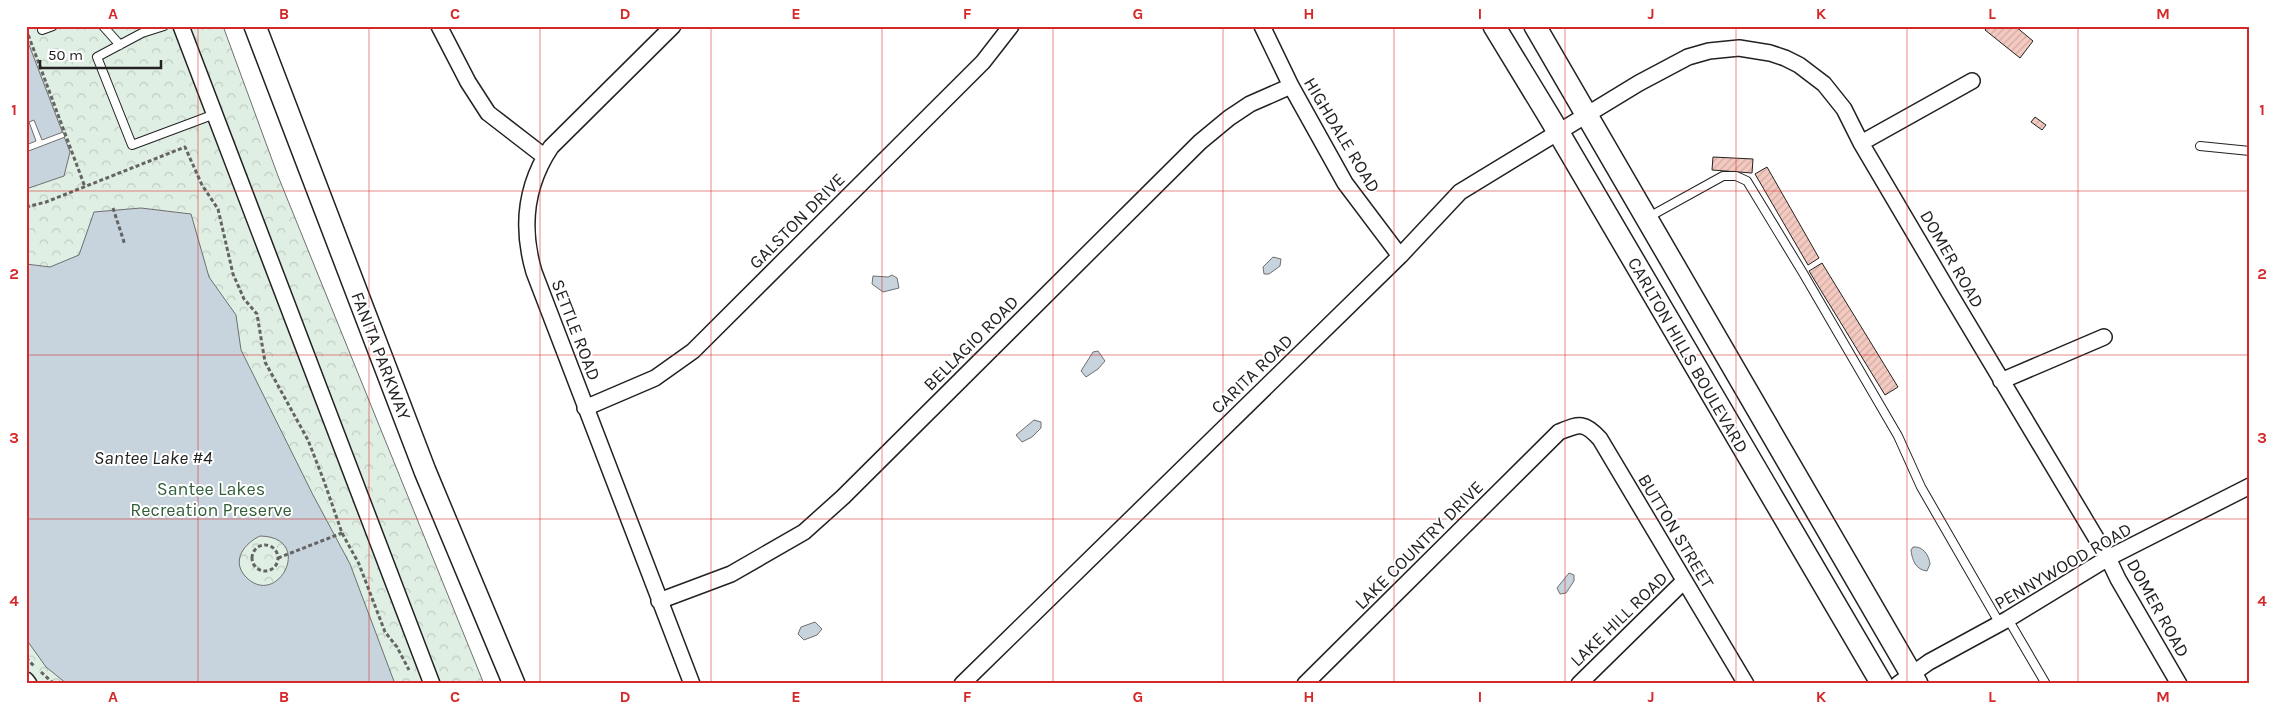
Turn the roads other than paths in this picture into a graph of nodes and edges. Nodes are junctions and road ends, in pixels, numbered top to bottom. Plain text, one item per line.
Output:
1 (53, 26) edge
2 (103, 26) edge
3 (164, 26) edge
4 (181, 26) edge
5 (255, 26) edge
6 (438, 26) edge
7 (673, 26) edge
8 (1011, 26) edge
9 (1262, 26) edge
10 (1494, 26) edge
11 (1535, 26) edge
12 (42, 30) dead end
13 (120, 45) junction
14 (1972, 81) dead end
15 (1291, 86) junction
16 (215, 114) junction
17 (1586, 116) junction
18 (1558, 133) junction
19 (1861, 142) junction
20 (2200, 146) dead end
21 (2250, 151) edge
22 (544, 156) junction
23 (1646, 219) junction
24 (1400, 256) junction
25 (2104, 337) dead end
26 (2002, 381) junction
27 (585, 408) junction
28 (1558, 432) joint
29 (2250, 486) edge
30 (2108, 558) junction
31 (1684, 581) junction
32 (660, 601) junction
33 (2004, 622) junction
34 (26, 680) edge
35 (1909, 681) edge
36 (29, 684) edge
37 (432, 684) edge
38 (514, 684) edge
39 (692, 684) edge
40 (962, 684) edge
41 (1305, 684) edge
42 (1580, 684) edge
43 (1746, 684) edge
44 (1882, 684) edge
45 (2046, 684) edge
46 (2179, 684) edge

1 - 12 lane
2 - 13 lane
3 - 13 lane
4 - 16 street
5 - 38 street, FANITA PARKWAY
6 - 22 street
7 - 22 street, SETTLE ROAD
8 - 27 street, GALSTON DRIVE
9 - 15 street, HIGHDALE ROAD
10 - 18 street, CARLTON HILLS BOULEVARD
11 - 17 street, CARLTON HILLS BOULEVARD
13 - 16 lane
14 - 19 street
15 - 24 street, HIGHDALE ROAD
15 - 32 street, BELLAGIO ROAD
16 - 37 street
17 - 18 street, CARITA ROAD
17 - 19 street, DOMER ROAD
17 - 23 street, CARLTON HILLS BOULEVARD
18 - 24 street, CARITA ROAD
18 - 44 street, CARLTON HILLS BOULEVARD
19 - 26 street, DOMER ROAD
20 - 21 lane
22 - 27 street, SETTLE ROAD
23 - 33 lane
23 - 35 street, CARLTON HILLS BOULEVARD
24 - 40 street, CARITA ROAD
25 - 26 street
26 - 30 street, DOMER ROAD
27 - 32 street, SETTLE ROAD
28 - 31 street, BUTTON STREET
28 - 41 street, LAKE COUNTRY DRIVE
29 - 30 street, PENNYWOOD ROAD
30 - 33 street, PENNYWOOD ROAD
30 - 46 street, DOMER ROAD
31 - 42 street, LAKE HILL ROAD
31 - 43 street, BUTTON STREET
32 - 39 street, SETTLE ROAD
33 - 35 street, PENNYWOOD ROAD
33 - 45 lane
34 - 36 street

